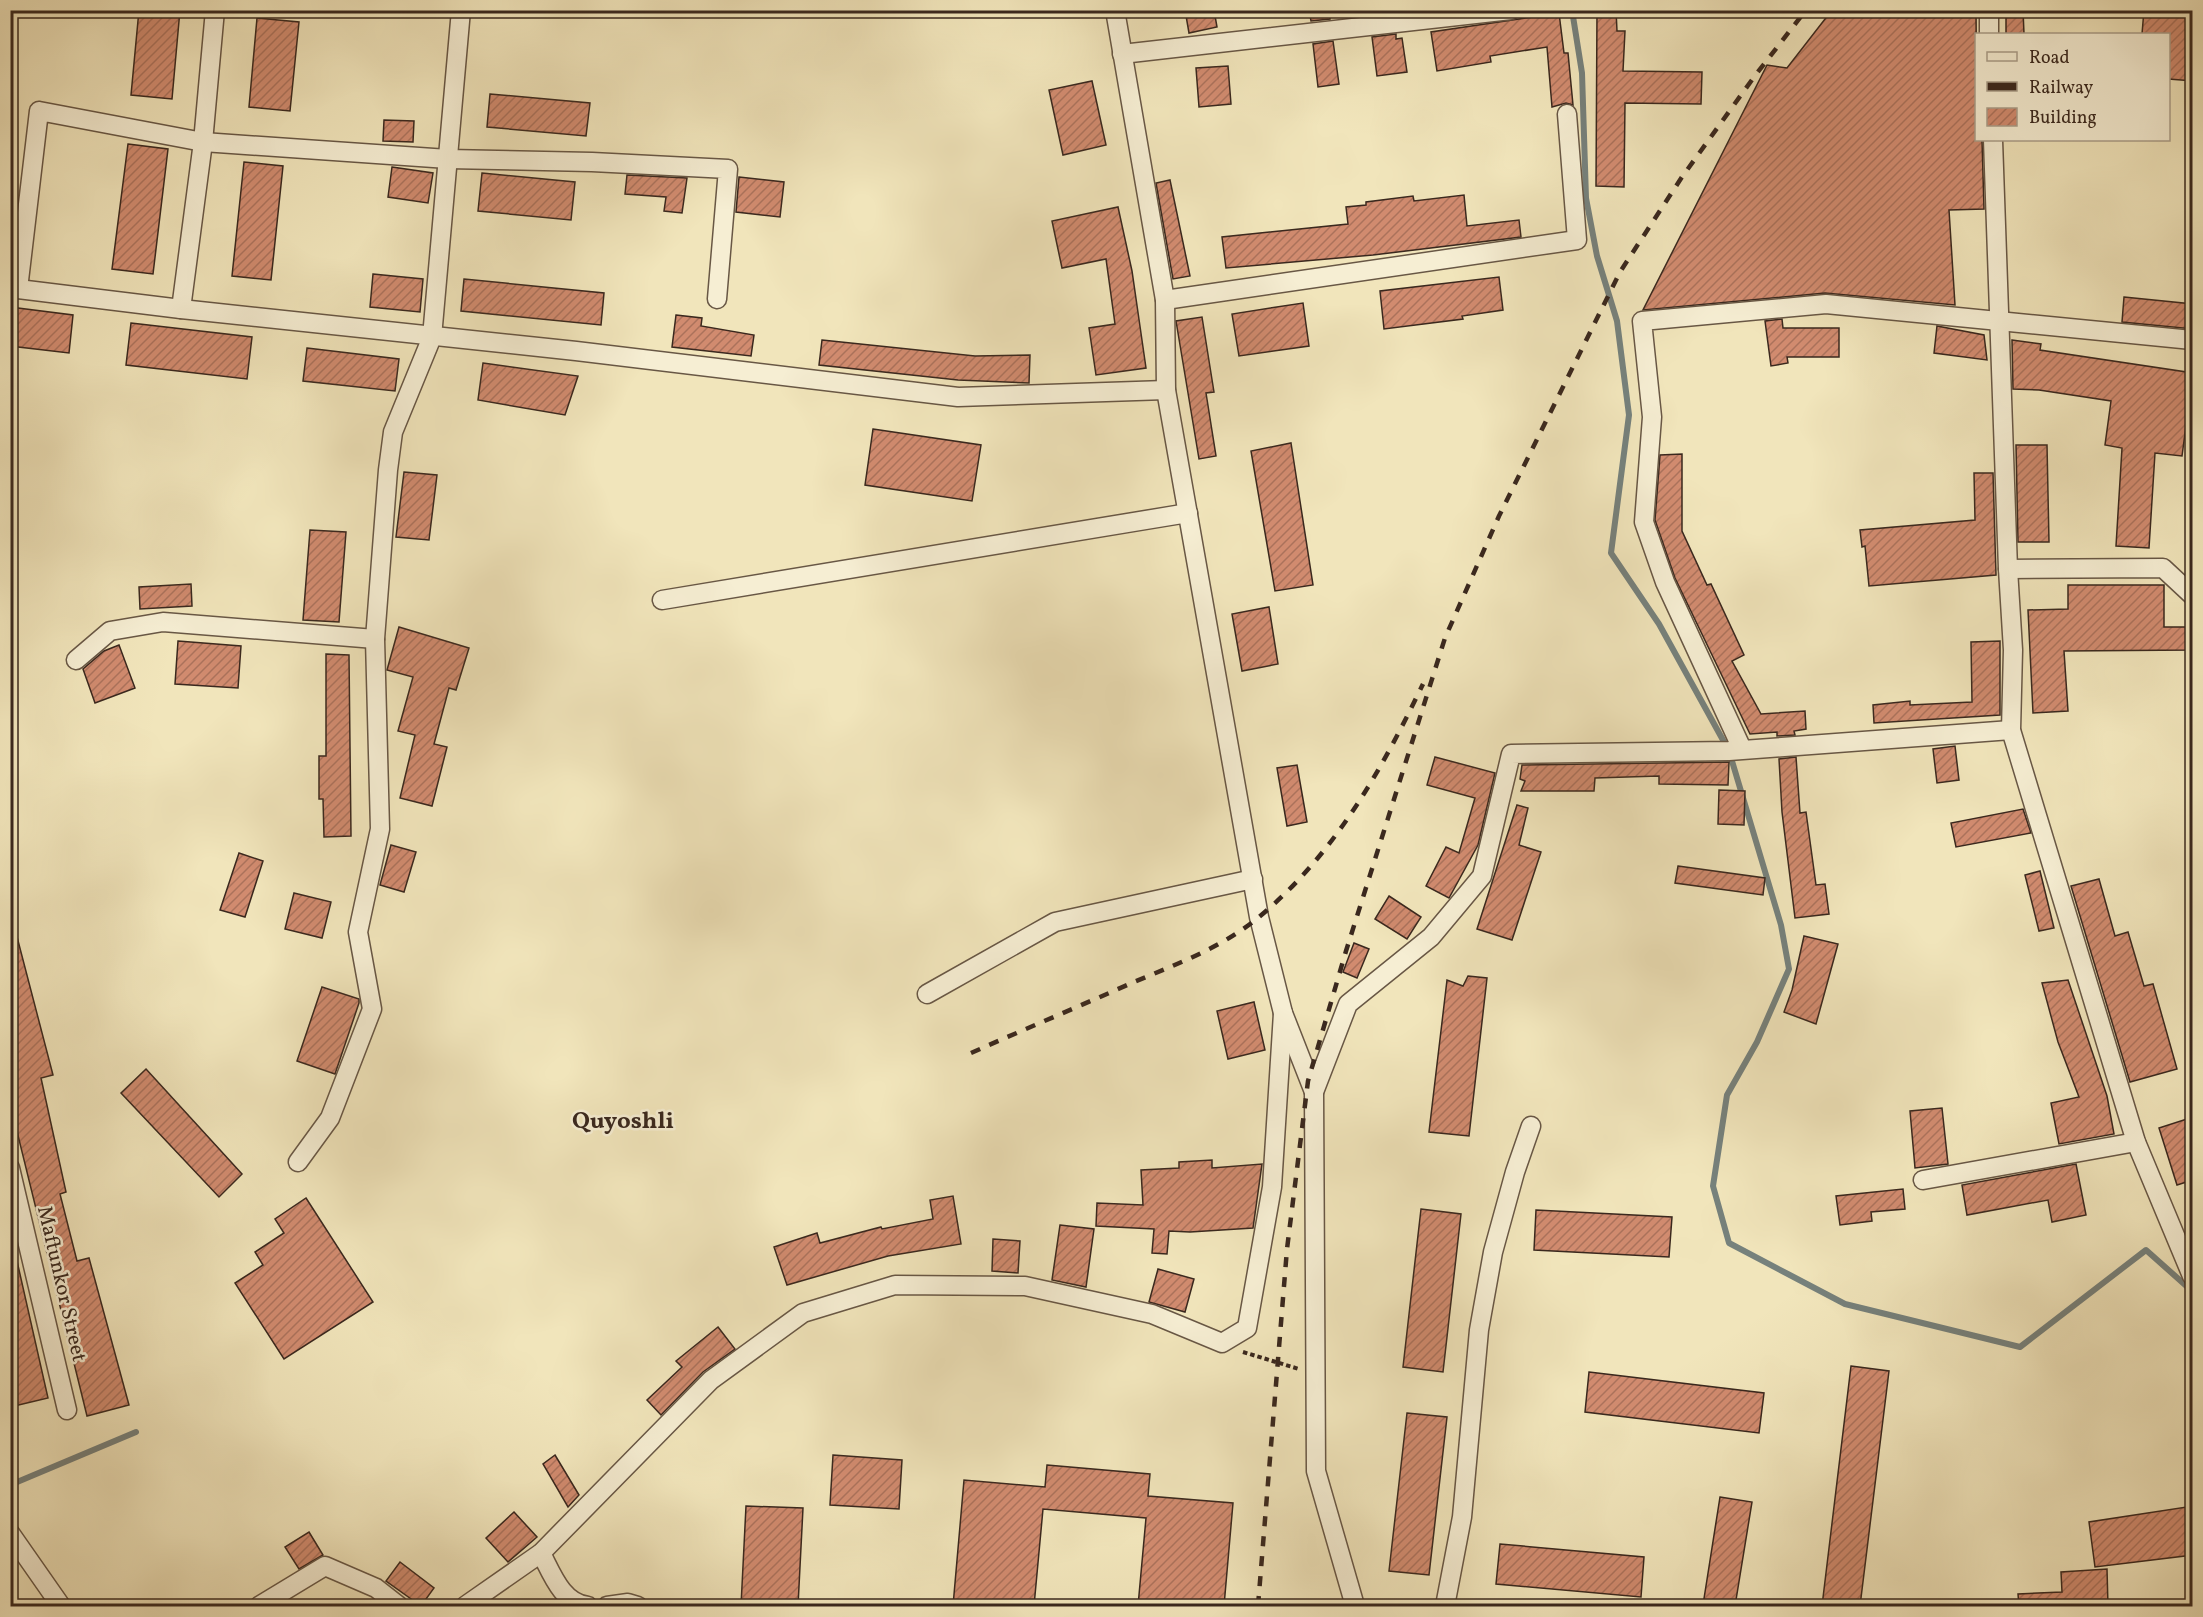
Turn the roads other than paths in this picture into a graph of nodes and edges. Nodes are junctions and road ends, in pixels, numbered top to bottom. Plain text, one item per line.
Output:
1 (215, 10) edge
2 (461, 10) edge
3 (1115, 10) edge
4 (1511, 10) edge
5 (1989, 10) edge
6 (1989, 33) edge
7 (1122, 54) junction
8 (1567, 114) dead end
9 (1993, 141) edge
10 (203, 142) junction
11 (448, 159) junction
12 (14, 289) edge
13 (717, 299) dead end
14 (1165, 300) junction
15 (181, 309) junction
16 (2000, 319) junction
17 (432, 337) junction
18 (2193, 340) edge
19 (1166, 390) junction
20 (1188, 513) junction
21 (2008, 569) junction
22 (2193, 595) edge
23 (662, 600) dead end
24 (375, 639) junction
25 (76, 660) dead end
26 (2012, 730) junction
27 (1742, 749) junction
28 (1253, 879) junction
29 (927, 994) dead end
30 (1283, 1013) junction
31 (1314, 1092) junction
32 (1532, 1126) dead end
33 (2136, 1142) junction
34 (298, 1162) dead end
35 (10, 1168) edge
36 (1923, 1180) dead end
37 (2193, 1276) edge
38 (67, 1410) dead end
39 (10, 1533) edge
40 (541, 1553) junction
41 (62, 1606) edge
42 (259, 1606) edge
43 (399, 1606) edge
44 (465, 1606) edge
45 (588, 1606) edge
46 (607, 1606) edge
47 (638, 1606) edge
48 (1355, 1606) edge
49 (1445, 1606) edge

1 - 10 street
2 - 11 street
3 - 7 street
4 - 7 street
5 - 6 street
7 - 14 street
8 - 14 street
9 - 16 street
10 - 11 street
10 - 12 street
10 - 15 street
11 - 13 street
11 - 17 street
12 - 15 street
14 - 19 street
15 - 17 street
16 - 18 street
16 - 21 street
16 - 27 street
17 - 19 street
17 - 24 street
19 - 20 street
20 - 23 street
20 - 28 street
21 - 22 street
21 - 26 street
24 - 25 street
24 - 34 street
26 - 27 street
26 - 33 street
27 - 31 street
28 - 29 street
28 - 30 street
30 - 31 street
30 - 40 street
31 - 48 street
32 - 49 street
33 - 36 street
33 - 37 street
35 - 38 street, Maftunkor Street
39 - 41 street
40 - 44 street
40 - 45 street
42 - 43 street
46 - 47 street

